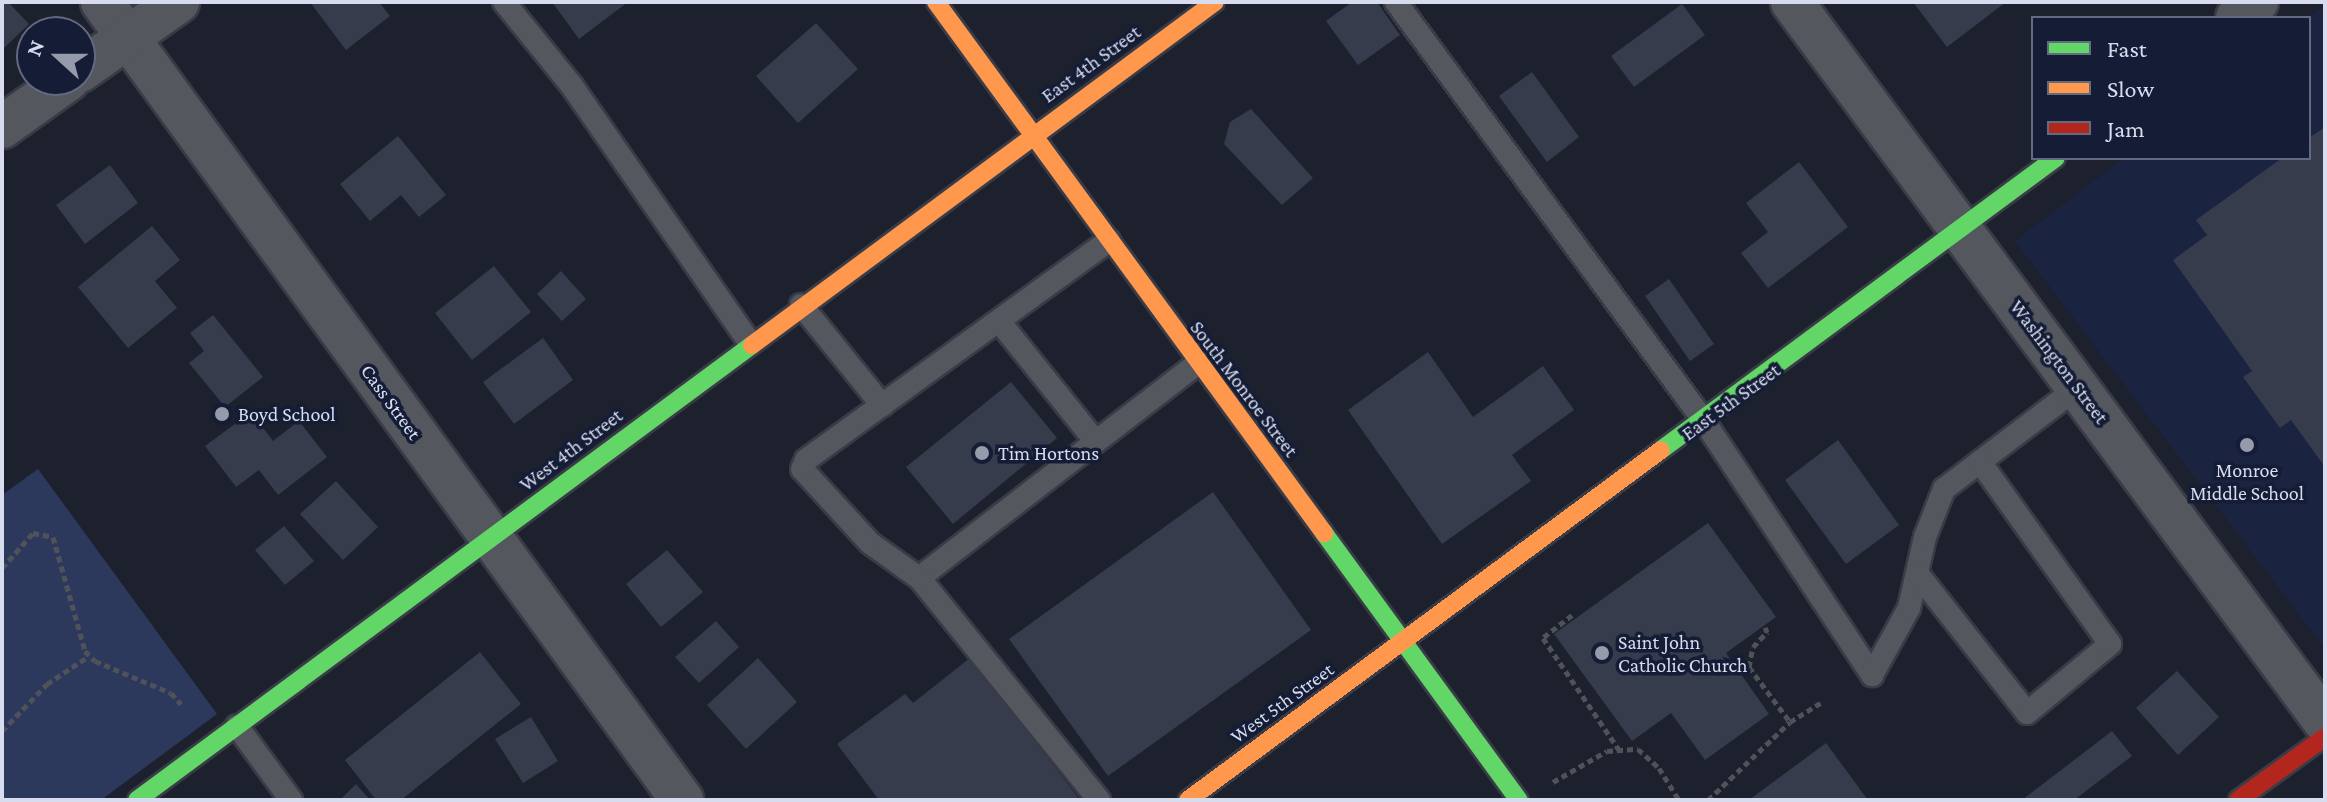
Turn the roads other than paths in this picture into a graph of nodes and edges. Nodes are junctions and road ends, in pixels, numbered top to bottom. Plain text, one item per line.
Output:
1 (102, 2) edge
2 (178, 2) edge
3 (504, 2) edge
4 (936, 2) edge
5 (1215, 2) edge
6 (1396, 2) edge
7 (1792, 2) edge
8 (127, 37) junction
9 (96, 59) edge
10 (46, 96) edge
11 (2, 127) edge
12 (1031, 134) junction
13 (2053, 160) edge
14 (1962, 231) junction
15 (1109, 241) junction
16 (801, 305) junction
17 (999, 321) junction
18 (750, 343) junction
19 (1197, 364) junction
20 (2077, 388) junction
21 (882, 405) junction
22 (1704, 421) junction
23 (1095, 441) junction
24 (1980, 462) junction
25 (490, 538) junction
26 (1917, 573) junction
27 (919, 578) junction
28 (1403, 642) junction
29 (2325, 722) edge
30 (237, 726) junction
31 (2325, 737) edge
32 (137, 800) edge
33 (291, 800) edge
34 (682, 800) edge
35 (1099, 800) edge
36 (1188, 800) edge
37 (1519, 800) edge
38 (2238, 800) edge

1 - 8 street, Cass Street
2 - 8 street
3 - 18 lane
4 - 12 street, South Monroe Street
5 - 12 street, East 4th Street
6 - 22 lane
7 - 14 street, Washington Street
8 - 9 street
8 - 25 street, Cass Street
10 - 11 street
12 - 15 street, South Monroe Street
12 - 16 street, West 4th Street
13 - 14 street, East 5th Street
14 - 20 street, Washington Street
14 - 22 street, East 5th Street
15 - 17 lane
15 - 19 street, South Monroe Street
16 - 18 street, West 4th Street
16 - 21 lane
17 - 21 lane
17 - 23 lane
18 - 25 street, West 4th Street
19 - 23 lane
19 - 28 street, South Monroe Street
20 - 24 lane
20 - 29 street, Washington Street
21 - 27 lane
22 - 26 lane
22 - 28 street, East 5th Street
23 - 27 lane
24 - 26 lane
24 - 26 lane
25 - 30 street, West 4th Street
25 - 34 street, Cass Street
27 - 35 lane
28 - 36 street, West 5th Street
28 - 37 street, South Monroe Street
30 - 32 street, West 4th Street
30 - 33 lane
31 - 38 street

